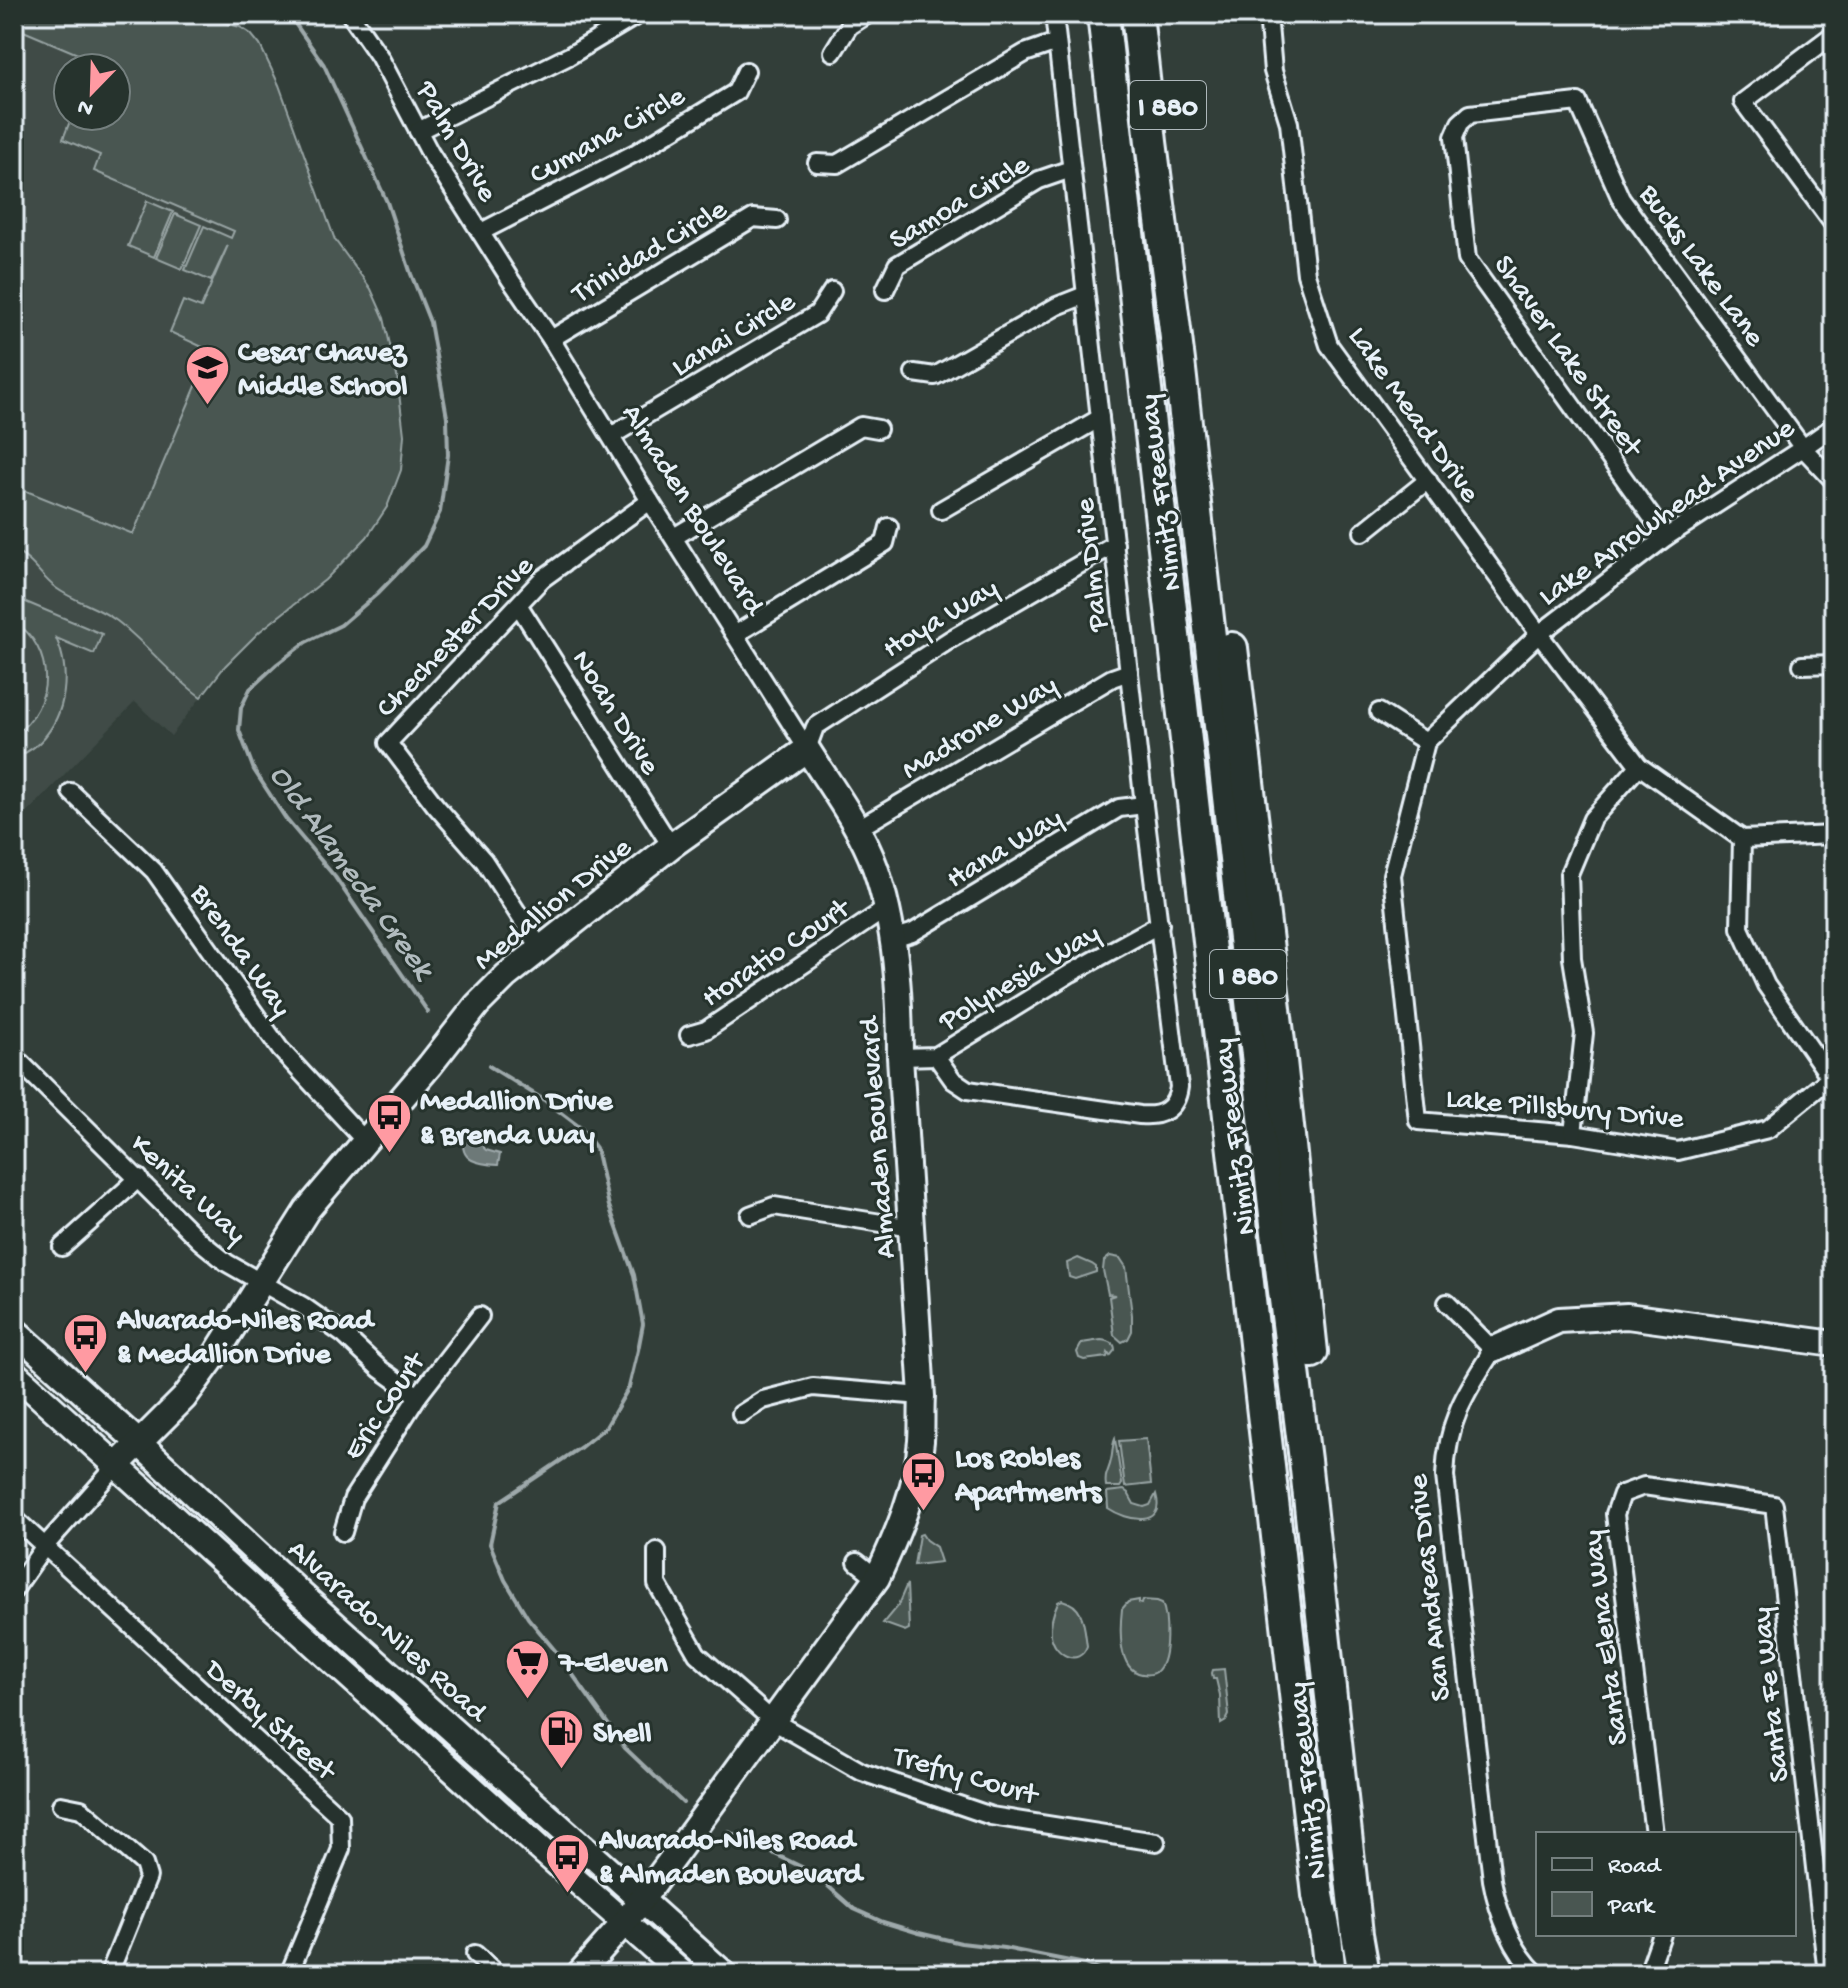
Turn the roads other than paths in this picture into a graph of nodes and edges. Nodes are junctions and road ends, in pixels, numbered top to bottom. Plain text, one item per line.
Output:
1 (350, 14) edge
2 (639, 14) edge
3 (868, 14) edge
4 (1054, 14) edge
5 (1103, 14) edge
6 (1137, 14) edge
7 (1157, 14) edge
8 (1268, 14) edge
9 (1834, 34) edge
10 (1057, 42) junction
11 (833, 52) dead end
12 (746, 71) dead end
13 (1578, 102) joint
14 (418, 131) junction
15 (817, 163) dead end
16 (1071, 169) junction
17 (777, 220) dead end
18 (1834, 225) edge
19 (481, 232) junction
20 (885, 290) dead end
21 (832, 291) dead end
22 (520, 294) joint
23 (1085, 295) junction
24 (551, 339) junction
25 (914, 373) dead end
26 (1100, 418) junction
27 (1834, 426) edge
28 (878, 429) dead end
29 (611, 436) junction
30 (1803, 448) junction
31 (1428, 480) junction
32 (1834, 481) edge
33 (650, 501) junction
34 (941, 510) dead end
35 (889, 527) dead end
36 (1363, 532) dead end
37 (674, 537) junction
38 (1666, 537) junction
39 (1115, 544) junction
40 (519, 606) junction
41 (736, 634) junction
42 (1539, 634) junction
43 (1834, 664) edge
44 (1802, 665) dead end
45 (1129, 672) junction
46 (1379, 712) dead end
47 (1426, 742) junction
48 (807, 749) junction
49 (1639, 766) junction
50 (71, 792) dead end
51 (1144, 805) junction
52 (857, 829) junction
53 (1834, 835) edge
54 (1742, 839) junction
55 (671, 846) junction
56 (887, 908) junction
57 (1160, 924) junction
58 (892, 939) junction
59 (541, 949) junction
60 (689, 1035) dead end
61 (14, 1056) edge
62 (936, 1056) junction
63 (900, 1057) junction
64 (1832, 1080) edge
65 (1573, 1134) junction
66 (366, 1142) junction
67 (139, 1178) junction
68 (750, 1215) dead end
69 (913, 1228) junction
70 (62, 1247) dead end
71 (262, 1282) junction
72 (1447, 1303) dead end
73 (480, 1316) dead end
74 (14, 1330) edge
75 (1834, 1344) edge
76 (1493, 1350) junction
77 (14, 1373) edge
78 (418, 1396) junction
79 (922, 1396) junction
80 (741, 1414) dead end
81 (139, 1443) junction
82 (117, 1465) junction
83 (1774, 1505) joint
84 (14, 1518) edge
85 (343, 1532) dead end
86 (44, 1547) junction
87 (657, 1551) dead end
88 (857, 1562) dead end
89 (877, 1578) junction
90 (14, 1590) edge
91 (773, 1721) junction
92 (61, 1805) dead end
93 (1654, 1832) edge
94 (1156, 1842) dead end
95 (641, 1899) junction
96 (625, 1922) junction
97 (1367, 1936) junction
98 (1661, 1936) edge
99 (1317, 1937) junction
100 (475, 1954) dead end
101 (109, 1974) edge
102 (289, 1974) edge
103 (497, 1974) edge
104 (579, 1974) edge
105 (683, 1974) edge
106 (724, 1974) edge
107 (1310, 1974) edge
108 (1330, 1974) edge
109 (1364, 1974) edge
110 (1383, 1974) edge
111 (1537, 1974) edge
112 (1644, 1974) edge
113 (1827, 1974) edge

1 - 14 street, Palm Drive
2 - 14 street
3 - 11 street
4 - 10 street, Palm Drive
5 - 99 highway, Nimitz Freeway / I 880
6 - 97 highway, I 880
7 - 97 highway, Nimitz Freeway / I 880
8 - 31 street, Lake Mead Drive
9 - 18 street
10 - 15 street
10 - 16 street, Palm Drive
12 - 19 street, Cumana Circle
13 - 30 street, Bucks Lake Lane
13 - 38 street, Shaver Lake Street
14 - 19 street, Palm Drive
16 - 20 street, Samoa Circle
16 - 23 street, Palm Drive
17 - 24 street, Trinidad Circle
19 - 22 street, Palm Drive
21 - 29 street, Lanai Circle
22 - 24 street, Almaden Boulevard
23 - 25 street
23 - 26 street, Palm Drive
24 - 29 street, Almaden Boulevard
26 - 34 street
26 - 39 street, Palm Drive
27 - 30 street, Lake Arrowhead Avenue
28 - 37 street
29 - 33 street, Almaden Boulevard
30 - 32 street, Bucks Lake Lane
30 - 38 street, Lake Arrowhead Avenue
31 - 36 street
31 - 42 street, Lake Mead Drive
33 - 37 street, Almaden Boulevard
33 - 40 street, Chechester Drive
35 - 41 street
37 - 41 street, Almaden Boulevard
38 - 42 street, Lake Arrowhead Avenue
39 - 45 street, Palm Drive
39 - 48 street, Hoya Way
40 - 55 street, Noah Drive
40 - 59 street, Chechester Drive
41 - 48 street, Almaden Boulevard
42 - 47 street, Lake Arrowhead Avenue
42 - 49 street, Lake Mead Drive
43 - 44 street
45 - 51 street, Palm Drive
45 - 52 street, Madrone Way
46 - 47 street
47 - 65 street, Lake Pillsbury Drive
48 - 52 street, Almaden Boulevard
48 - 55 street, Medallion Drive
49 - 54 street, Lake Mead Drive
49 - 65 street
50 - 66 street, Brenda Way
51 - 57 street, Palm Drive
51 - 58 street, Hana Way
52 - 56 street, Almaden Boulevard
53 - 54 street
54 - 64 street
55 - 59 street, Medallion Drive
56 - 58 street, Almaden Boulevard
56 - 60 street, Horatio Court
57 - 62 street, Polynesia Way
57 - 62 street, Palm Drive
58 - 63 street, Almaden Boulevard
59 - 66 street, Medallion Drive
61 - 67 street, Kenita Way
62 - 63 street, Polynesia Way
63 - 69 street, Almaden Boulevard
64 - 65 street, Lake Pillsbury Drive
66 - 71 street, Medallion Drive
67 - 70 street
67 - 71 street, Kenita Way
68 - 69 street
69 - 79 street, Almaden Boulevard
71 - 78 street, Kenita Way
71 - 81 street, Medallion Drive
72 - 76 street
73 - 78 street, Eric Court
74 - 81 street, Alvarado-Niles Road
75 - 76 street
76 - 111 street, San Andreas Drive
77 - 82 street, Alvarado-Niles Road
78 - 85 street, Eric Court
79 - 80 street
79 - 89 street, Almaden Boulevard
81 - 82 street, Medallion Drive
81 - 95 street, Alvarado-Niles Road
82 - 86 street, Medallion Drive
82 - 96 street, Alvarado-Niles Road
83 - 93 street, Santa Elena Way
83 - 113 street, Santa Fe Way
84 - 86 street, Derby Street
86 - 90 street, Medallion Drive
86 - 102 street, Derby Street
87 - 91 street, Trefry Court
88 - 89 street
89 - 91 street, Almaden Boulevard
91 - 94 street, Trefry Court
91 - 95 street, Almaden Boulevard
92 - 101 street
95 - 96 street, Almaden Boulevard
95 - 106 street, Alvarado-Niles Road
96 - 104 street, Almaden Boulevard
96 - 105 street, Alvarado-Niles Road
97 - 109 highway, I 880
97 - 110 highway, Nimitz Freeway / I 880
98 - 112 street
99 - 107 highway
99 - 108 highway
100 - 103 street

